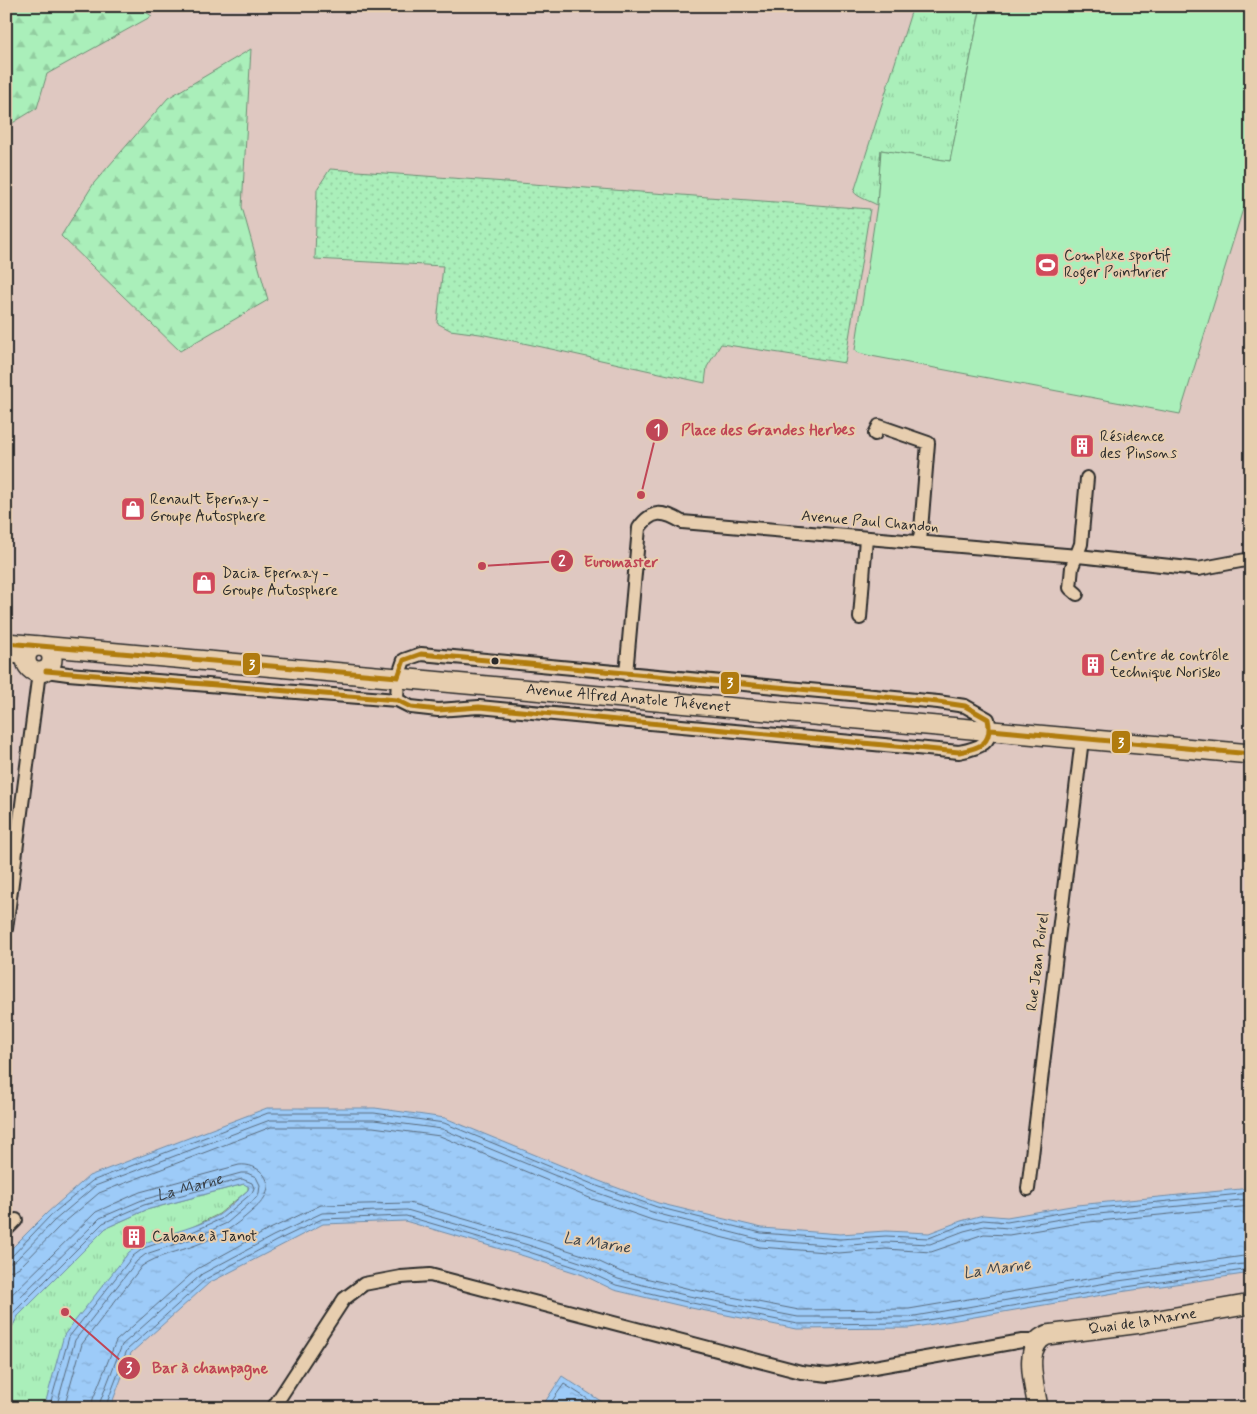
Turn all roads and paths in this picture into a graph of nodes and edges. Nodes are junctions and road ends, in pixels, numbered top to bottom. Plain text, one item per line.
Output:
1 (875, 434) dead end
2 (1087, 478) dead end
3 (866, 538) junction
4 (920, 542) junction
5 (1078, 556) junction
6 (1251, 559) edge
7 (1077, 594) dead end
8 (860, 618) dead end
9 (6, 643) edge
10 (6, 655) edge
11 (40, 661) junction
12 (626, 674) junction
13 (398, 677) junction
14 (397, 700) junction
15 (991, 730) junction
16 (1082, 739) junction
17 (1251, 754) edge
18 (6, 929) edge
19 (1028, 1189) dead end
20 (16, 1220) dead end
21 (6, 1230) edge
22 (1251, 1304) edge
23 (1037, 1341) junction
24 (273, 1408) edge
25 (1038, 1408) edge

1 - 4 street
2 - 5 street
3 - 4 street, Avenue Paul Chandon
3 - 8 street
3 - 12 street, Avenue Paul Chandon
4 - 5 street, Avenue Paul Chandon
5 - 6 street, Avenue Paul Chandon
5 - 7 street
9 - 11 main road, Avenue Alfred Anatole Thévenet
10 - 11 street
11 - 13 main road, Avenue Alfred Anatole Thévenet
11 - 14 street
11 - 18 street
12 - 13 street
12 - 15 street
13 - 14 street
13 - 15 main road, Avenue Alfred Anatole Thévenet
14 - 15 street
15 - 16 main road, Avenue Alfred Anatole Thévenet
16 - 17 main road, Avenue Alfred Anatole Thévenet
16 - 19 street, Rue Jean Poirel
20 - 21 street
22 - 23 main road, Quai de la Marne
23 - 24 street
23 - 25 main road

